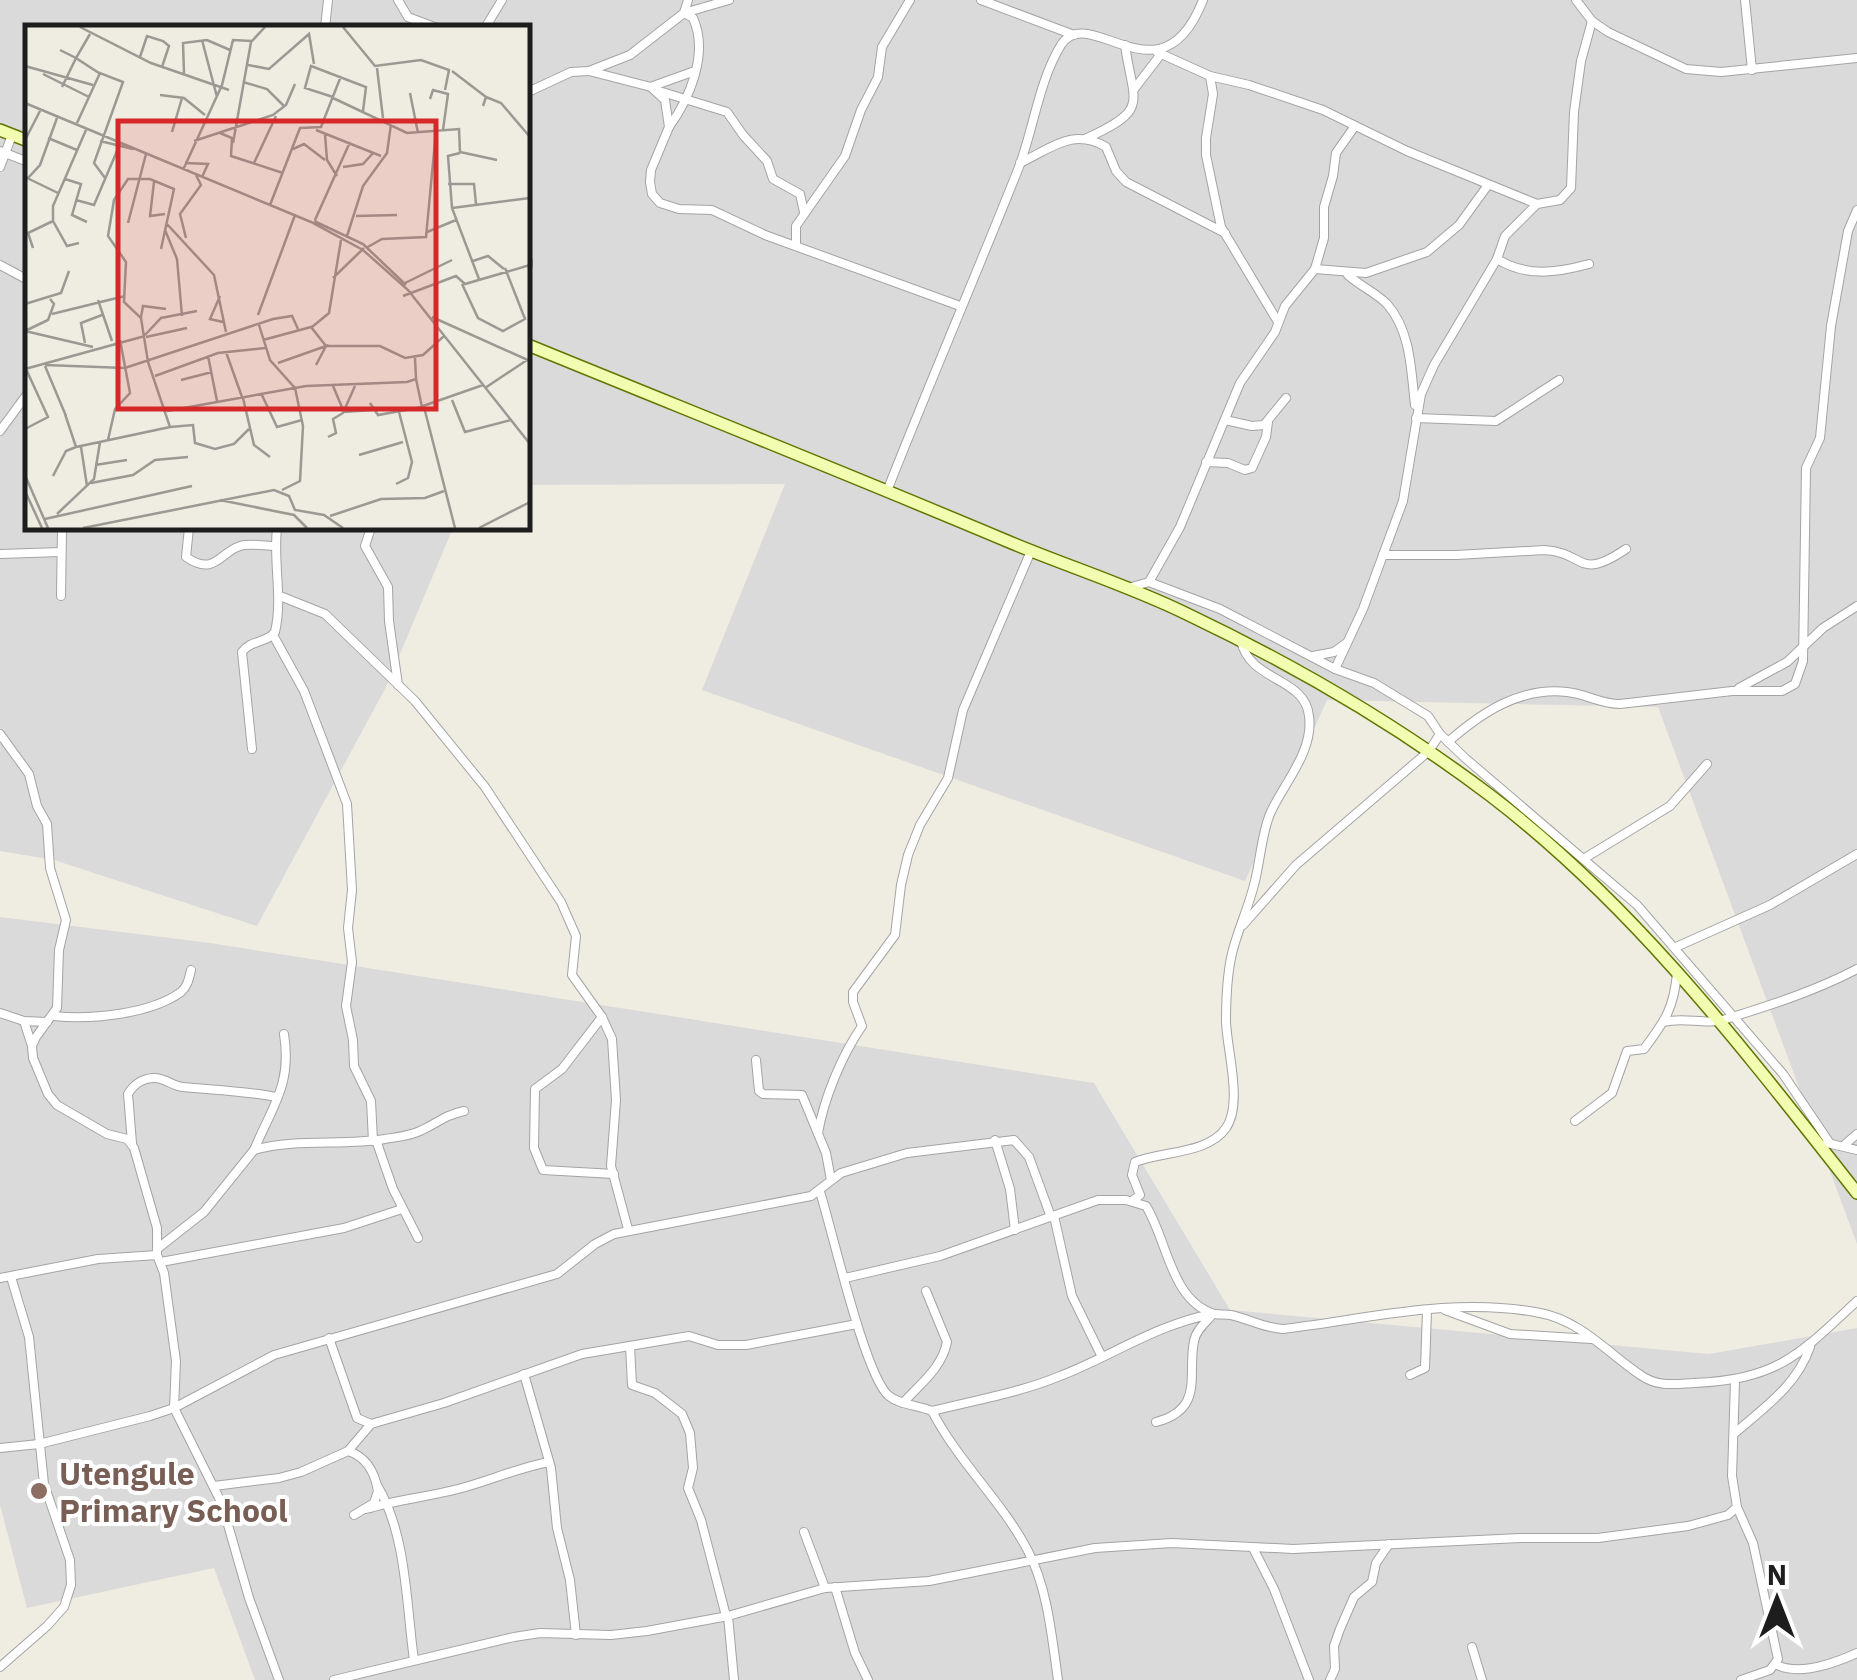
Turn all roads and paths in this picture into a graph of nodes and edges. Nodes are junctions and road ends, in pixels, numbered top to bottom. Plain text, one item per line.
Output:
1 (328, 0) edge
2 (398, 0) edge
3 (502, 0) edge
4 (688, 0) edge
5 (729, 0) edge
6 (910, 0) edge
7 (981, 0) edge
8 (1203, 0) edge
9 (1576, 0) edge
10 (1745, 0) edge
11 (684, 12) junction
12 (1592, 21) junction
13 (325, 25) edge
14 (428, 25) edge
15 (487, 25) edge
16 (1074, 35) junction
17 (1125, 46) junction
18 (1158, 53) junction
19 (1857, 60) edge
20 (589, 70) junction
21 (695, 70) junction
22 (1752, 70) junction
23 (1210, 76) junction
24 (1135, 88) junction
25 (655, 89) junction
26 (530, 91) edge
27 (685, 98) junction
28 (1355, 126) junction
29 (668, 127) junction
30 (6, 133) edge
31 (1087, 138) junction
32 (3, 152) edge
33 (1020, 163) junction
34 (0, 167) edge
35 (1488, 185) junction
36 (1537, 204) junction
37 (1857, 210) edge
38 (804, 212) junction
39 (1226, 233) junction
40 (796, 246) junction
41 (1498, 259) junction
42 (1589, 264) dead end
43 (0, 266) edge
44 (1314, 268) junction
45 (1346, 273) junction
46 (25, 278) edge
47 (960, 306) junction
48 (1278, 322) junction
49 (530, 347) edge
50 (1559, 380) dead end
51 (25, 398) edge
52 (1286, 398) dead end
53 (1416, 416) junction
54 (1225, 420) junction
55 (1268, 422) junction
56 (0, 431) edge
57 (1206, 462) junction
58 (887, 491) junction
59 (62, 530) edge
60 (190, 530) edge
61 (277, 530) edge
62 (370, 530) edge
63 (275, 546) junction
64 (1626, 549) dead end
65 (1031, 551) junction
66 (61, 552) junction
67 (0, 554) edge
68 (1383, 555) junction
69 (1148, 582) junction
70 (1128, 588) junction
71 (61, 596) dead end
72 (280, 596) junction
73 (1857, 606) edge
74 (273, 635) junction
75 (1241, 640) junction
76 (1347, 643) junction
77 (1803, 650) junction
78 (1313, 656) junction
79 (1336, 669) junction
80 (398, 685) junction
81 (1732, 690) junction
82 (0, 734) edge
83 (1440, 734) junction
84 (1448, 742) junction
85 (252, 748) dead end
86 (1429, 752) junction
87 (1708, 764) dead end
88 (1857, 854) edge
89 (1586, 858) junction
90 (1240, 928) junction
91 (1676, 947) junction
92 (1677, 969) junction
93 (192, 970) dead end
94 (1857, 970) edge
95 (0, 1013) edge
96 (602, 1017) junction
97 (1726, 1018) junction
98 (50, 1019) junction
99 (24, 1021) junction
100 (1664, 1022) junction
101 (284, 1034) dead end
102 (32, 1046) junction
103 (756, 1060) dead end
104 (278, 1096) junction
105 (464, 1111) dead end
106 (1575, 1121) dead end
107 (818, 1133) junction
108 (1857, 1134) edge
109 (996, 1140) junction
110 (374, 1141) junction
111 (132, 1142) junction
112 (1823, 1143) junction
113 (1843, 1146) junction
114 (254, 1150) junction
115 (1857, 1150) edge
116 (614, 1174) junction
117 (830, 1180) junction
118 (820, 1192) junction
119 (1857, 1194) edge
120 (1132, 1201) junction
121 (402, 1209) junction
122 (1052, 1216) junction
123 (628, 1229) junction
124 (1016, 1230) junction
125 (418, 1238) dead end
126 (158, 1256) junction
127 (11, 1277) junction
128 (0, 1278) edge
129 (845, 1278) junction
130 (926, 1291) dead end
131 (1857, 1301) edge
132 (1440, 1308) junction
133 (1427, 1310) junction
134 (1213, 1314) junction
135 (857, 1324) junction
136 (329, 1338) junction
137 (1591, 1339) junction
138 (630, 1346) junction
139 (1810, 1346) junction
140 (1101, 1356) junction
141 (524, 1374) junction
142 (1410, 1375) dead end
143 (1735, 1381) junction
144 (903, 1402) junction
145 (174, 1408) junction
146 (932, 1411) junction
147 (1156, 1422) dead end
148 (372, 1424) junction
149 (1736, 1432) junction
150 (39, 1444) junction
151 (0, 1448) edge
152 (348, 1451) junction
153 (549, 1462) junction
154 (214, 1486) junction
155 (378, 1486) junction
156 (387, 1503) junction
157 (1737, 1508) junction
158 (366, 1509) junction
159 (354, 1514) dead end
160 (804, 1532) dead end
161 (1389, 1544) junction
162 (1253, 1548) junction
163 (1032, 1560) junction
164 (835, 1587) junction
165 (825, 1588) junction
166 (727, 1616) junction
167 (576, 1635) junction
168 (1472, 1647) dead end
169 (1857, 1653) edge
170 (414, 1660) junction
171 (1779, 1667) junction
172 (0, 1668) edge
173 (279, 1680) edge
174 (334, 1680) edge
175 (734, 1680) edge
176 (868, 1680) edge
177 (1058, 1680) edge
178 (1309, 1680) edge
179 (1330, 1680) edge
180 (1482, 1680) edge
181 (1741, 1680) edge
182 (1784, 1680) edge

1 - 13 street
2 - 14 street
3 - 15 street
4 - 11 street
5 - 11 street
6 - 38 street
7 - 16 street
8 - 18 street
9 - 12 street
10 - 22 street
11 - 20 street
11 - 21 street
12 - 22 street
12 - 36 street
16 - 17 street
16 - 33 street
17 - 18 street
17 - 24 street
18 - 23 street
18 - 24 street
19 - 22 street
20 - 25 street
20 - 26 street
21 - 25 street
21 - 27 street
23 - 28 street
23 - 39 street
24 - 31 street
25 - 27 street
25 - 29 street
27 - 29 street
27 - 38 street
28 - 35 street
28 - 44 street
29 - 40 street
30 - 32 street
31 - 33 street
31 - 39 street
32 - 34 street
33 - 47 street
35 - 36 street
35 - 45 street
36 - 41 street
37 - 77 street
38 - 40 street
39 - 48 street
40 - 47 street
41 - 42 street
41 - 53 street
43 - 46 street
44 - 45 street
44 - 48 street
45 - 53 street
47 - 58 street
48 - 54 street
49 - 58 main road
50 - 53 street
51 - 56 street
52 - 55 street
53 - 68 street
54 - 55 street
54 - 57 street
55 - 57 street
57 - 69 street
58 - 65 main road
59 - 66 street
60 - 63 street
61 - 63 street
62 - 80 street
63 - 72 street
64 - 68 street
65 - 70 main road
65 - 107 street
66 - 67 street
66 - 71 street
68 - 76 street
69 - 70 street
69 - 78 street
70 - 75 main road
72 - 74 street
72 - 80 street
73 - 77 street
74 - 85 street
74 - 110 street
75 - 86 main road
75 - 90 street
76 - 78 street
76 - 79 street
77 - 81 street
77 - 81 street
78 - 79 street
79 - 83 street
80 - 96 street
81 - 84 street
82 - 98 street
83 - 84 street
83 - 86 street
84 - 89 street
86 - 90 street
86 - 92 main road
87 - 89 street
88 - 91 street
89 - 91 street
90 - 120 street
91 - 97 street
92 - 97 main road
92 - 100 street
93 - 98 street
94 - 97 street
95 - 99 street
96 - 116 street
96 - 116 street
97 - 100 street
97 - 112 main road
98 - 99 street
98 - 102 street
99 - 102 street
100 - 106 street
101 - 104 street
102 - 111 street
103 - 107 street
104 - 111 street
104 - 114 street
105 - 110 street
107 - 117 street
108 - 113 street
109 - 117 street
109 - 122 street
109 - 124 street
110 - 114 street
110 - 121 street
111 - 126 street
112 - 113 street
112 - 119 main road
113 - 115 street
114 - 126 street
116 - 123 street
117 - 118 street
118 - 123 street
118 - 129 street
120 - 122 street
120 - 134 street
121 - 125 street
121 - 126 street
122 - 124 street
122 - 140 street
123 - 136 street
124 - 129 street
126 - 127 street
126 - 145 street
127 - 128 street
127 - 150 street
129 - 135 street
130 - 144 street
131 - 139 street
132 - 133 street
132 - 137 street
132 - 137 street
133 - 134 street
133 - 142 street
134 - 140 street
134 - 147 street
135 - 138 street
135 - 144 street
136 - 145 street
136 - 148 street
137 - 143 street
138 - 141 street
138 - 166 street
139 - 143 street
139 - 149 street
140 - 146 street
141 - 148 street
141 - 153 street
143 - 149 street
144 - 146 street
145 - 150 street
145 - 154 street
146 - 163 street
148 - 152 street
149 - 157 street
150 - 151 street
150 - 172 street
152 - 154 street
152 - 155 street
153 - 156 street
153 - 167 street
154 - 173 street
155 - 156 street
155 - 158 street
156 - 158 street
156 - 170 street
157 - 161 street
157 - 171 street
158 - 159 street
160 - 165 street
161 - 162 street
161 - 179 street
162 - 163 street
162 - 178 street
163 - 164 street
163 - 177 street
164 - 165 street
164 - 176 street
165 - 166 street
166 - 167 street
166 - 175 street
167 - 170 street
168 - 180 street
169 - 171 street
170 - 174 street
171 - 181 street
171 - 182 street

